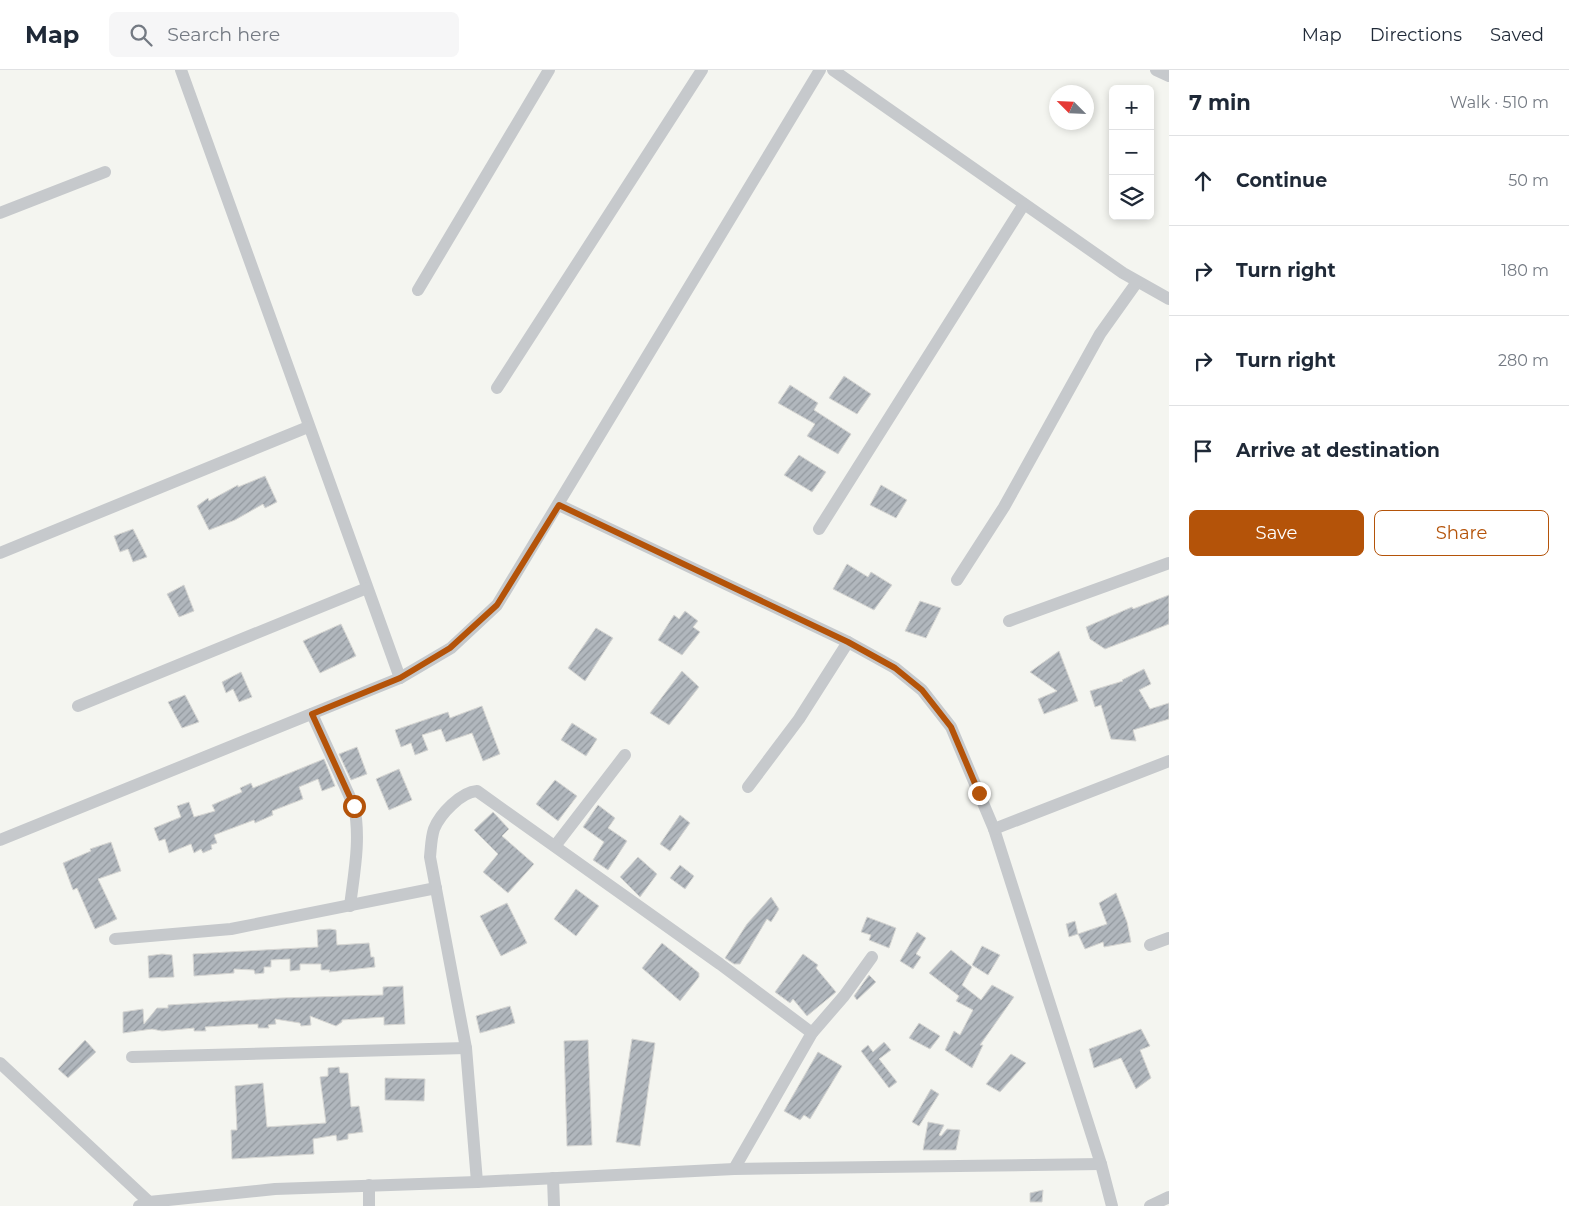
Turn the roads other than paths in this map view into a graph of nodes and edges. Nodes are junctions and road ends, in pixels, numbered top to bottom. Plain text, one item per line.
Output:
1 (181, 70) edge
2 (549, 70) edge
3 (702, 70) edge
4 (820, 70) edge
5 (833, 70) edge
6 (1156, 70) edge
7 (1169, 76) edge
8 (105, 172) dead end
9 (1024, 204) junction
10 (0, 213) edge
11 (1137, 282) junction
12 (418, 290) dead end
13 (1169, 299) edge
14 (497, 388) dead end
15 (308, 426) junction
16 (559, 505) junction
17 (819, 529) dead end
18 (0, 553) edge
19 (1169, 564) edge
20 (957, 580) dead end
21 (367, 588) junction
22 (1009, 621) dead end
23 (848, 642) junction
24 (400, 678) junction
25 (78, 706) dead end
26 (312, 714) junction
27 (626, 756) dead end
28 (1169, 760) edge
29 (748, 787) dead end
30 (994, 829) junction
31 (0, 840) edge
32 (555, 846) junction
33 (436, 888) junction
34 (350, 906) junction
35 (115, 938) dead end
36 (1169, 938) edge
37 (1150, 944) dead end
38 (872, 957) dead end
39 (812, 1033) junction
40 (466, 1048) junction
41 (132, 1057) dead end
42 (0, 1063) edge
43 (1101, 1164) junction
44 (734, 1169) junction
45 (553, 1178) junction
46 (477, 1182) junction
47 (369, 1185) junction
48 (1169, 1197) edge
49 (144, 1204) edge
50 (369, 1206) edge
51 (554, 1206) edge
52 (1112, 1206) edge
53 (1150, 1206) edge

1 - 15 street
2 - 12 street
3 - 14 street
4 - 16 street
5 - 9 street
6 - 7 street
8 - 10 street
9 - 11 street
9 - 17 street
11 - 13 street
11 - 20 street
15 - 18 street
15 - 21 street
16 - 23 street
16 - 24 street
19 - 22 street
21 - 24 street
21 - 25 street
23 - 29 street
23 - 30 street
24 - 26 street
26 - 31 street
26 - 34 street
27 - 32 street
28 - 30 street
30 - 43 street
32 - 33 street
32 - 39 street
33 - 34 street
33 - 40 street
34 - 35 street
36 - 37 street
38 - 39 street
39 - 44 street
40 - 41 street
40 - 46 street
42 - 49 street
43 - 44 street
43 - 52 street
44 - 45 street
45 - 46 street
45 - 51 street
46 - 47 street
47 - 49 street
47 - 50 street
48 - 53 street

